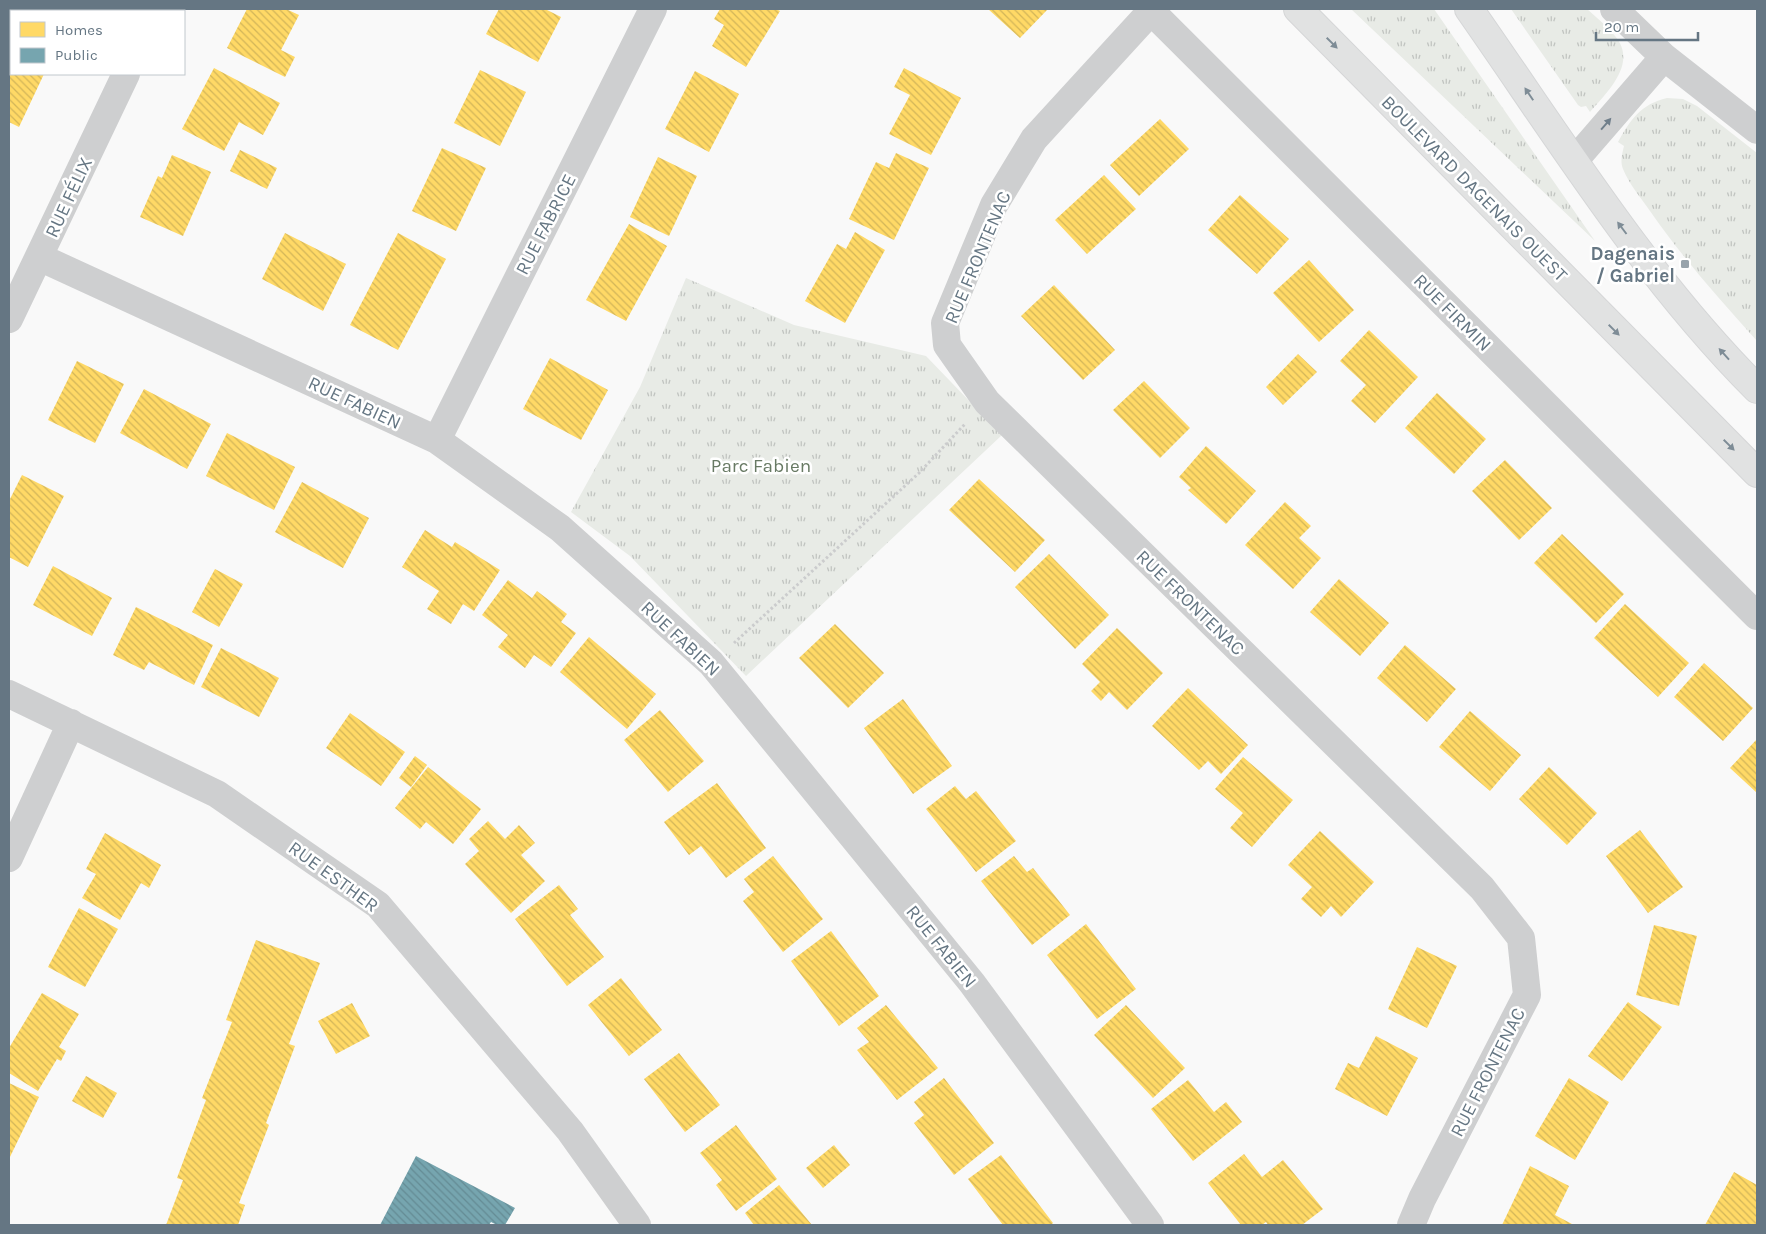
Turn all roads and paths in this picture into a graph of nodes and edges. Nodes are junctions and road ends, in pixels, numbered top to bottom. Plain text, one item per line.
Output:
1 (653, 9) edge
2 (1151, 9) edge
3 (1298, 9) edge
4 (1469, 9) edge
5 (1614, 9) edge
6 (1664, 57) junction
7 (126, 75) edge
8 (1757, 130) edge
9 (1574, 161) junction
10 (39, 257) junction
11 (9, 320) edge
12 (1757, 390) edge
13 (986, 402) junction
14 (437, 440) junction
15 (1757, 473) edge
16 (1757, 616) edge
17 (712, 664) junction
18 (9, 694) edge
19 (71, 723) junction
20 (9, 858) edge
21 (1422, 1200) junction
22 (637, 1225) edge
23 (1150, 1225) edge
24 (1391, 1225) edge
25 (1411, 1225) edge

1 - 14 street, RUE FABRICE
2 - 13 street, RUE FRONTENAC
2 - 16 street, RUE FIRMIN
3 -> 15 main road, BOULEVARD DAGENAIS OUEST
9 -> 4 main road
5 - 6 street
6 - 8 street
9 -> 6 street
7 - 10 street, RUE FÉLIX
12 -> 9 main road
10 - 11 street, RUE FÉLIX
10 - 14 street, RUE FABIEN
13 - 17 path
13 - 21 street, RUE FRONTENAC
14 - 17 street, RUE FABIEN
17 - 23 street, RUE FABIEN
18 - 19 street, RUE ESTHER
19 - 20 street
19 - 22 street, RUE ESTHER
21 - 24 street, RUE FRONTENAC
21 - 25 street, RUE FRONTENAC

